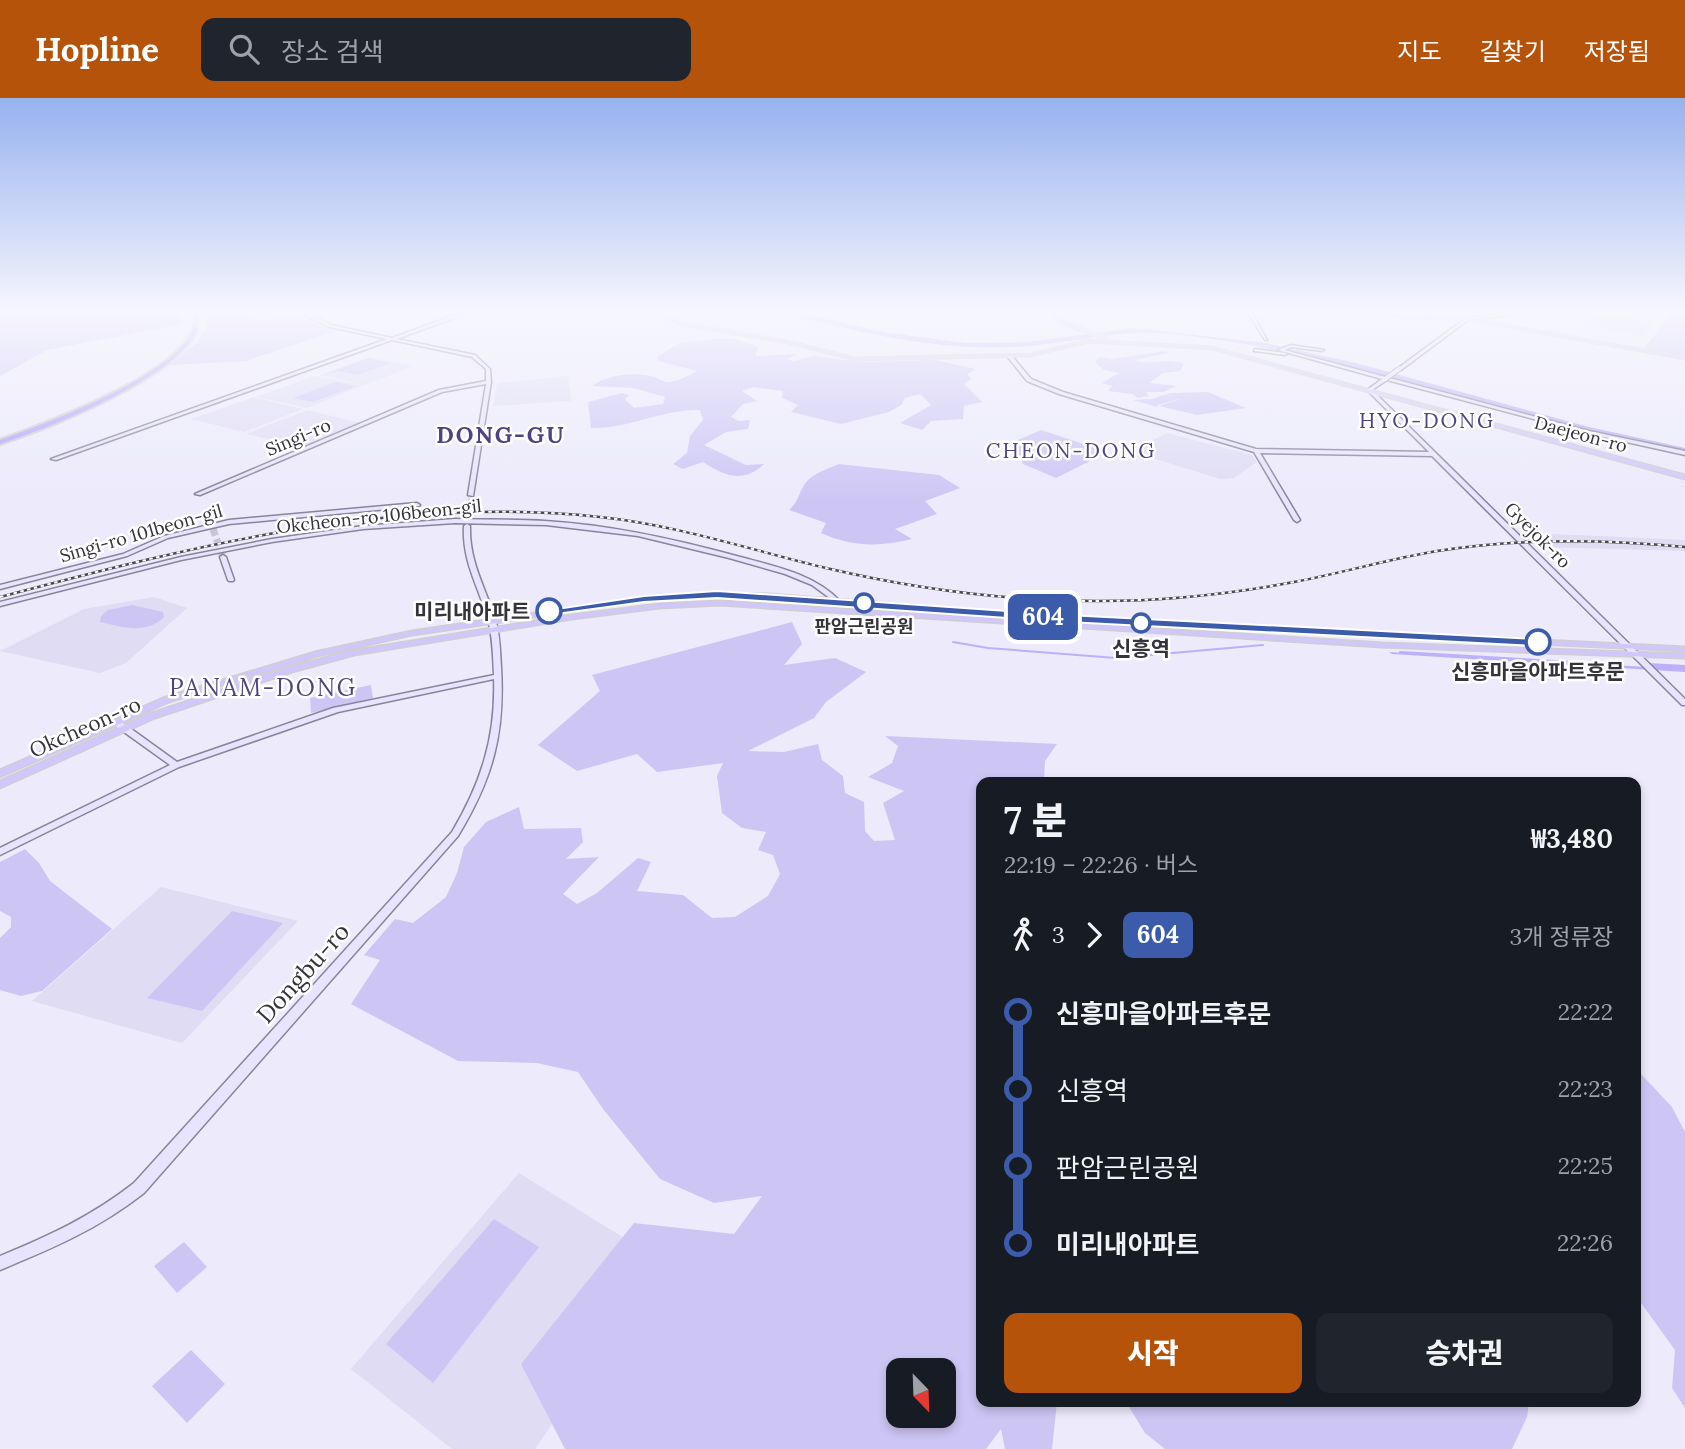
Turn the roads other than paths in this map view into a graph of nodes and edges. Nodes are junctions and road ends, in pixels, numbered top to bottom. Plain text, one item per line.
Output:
1 (148, 374) edge
2 (293, 374) edge
3 (488, 374) edge
4 (1019, 374) edge
5 (1309, 374) edge
6 (1373, 374) edge
7 (1392, 374) edge
8 (489, 382) junction
9 (1369, 390) junction
10 (1394, 397) junction
11 (1378, 400) junction
12 (0, 441) edge
13 (1256, 451) junction
14 (1685, 453) edge
15 (1433, 454) junction
16 (54, 459) dead end
17 (1685, 477) edge
18 (198, 494) dead end
19 (471, 495) tunnel mouth
20 (417, 505) dead end
21 (1297, 520) dead end
22 (467, 526) tunnel mouth
23 (223, 557) tunnel mouth
24 (231, 580) dead end
25 (0, 587) edge
26 (837, 601) junction
27 (0, 604) edge
28 (493, 625) junction
29 (1685, 649) edge
30 (1631, 650) junction
31 (1685, 656) edge
32 (498, 676) junction
33 (1685, 703) edge
34 (114, 721) junction
35 (123, 728) junction
36 (176, 765) junction
37 (0, 774) edge
38 (0, 786) edge
39 (0, 852) edge
40 (0, 1263) edge

1 - 12 highway
2 - 16 main road
3 - 8 main road
4 - 13 main road
5 - 9 main road, Daejeon-ro
6 - 14 main road
7 - 9 main road, bridge
8 - 18 main road, Singi-ro
8 - 19 main road
9 - 10 main road, Daejeon-ro
9 - 11 main road, Gyejok-ro
10 - 11 main road
10 - 17 main road, Daejeon-ro
11 - 15 main road, Gyejok-ro
13 - 15 main road
13 - 21 main road
15 - 30 main road, Gyejok-ro
20 - 25 main road, Singi-ro 101beon-gil
22 - 28 main road, Dongbu-ro
23 - 24 main road
26 - 27 main road, Okcheon-ro 106beon-gil
26 - 28 main road, Okcheon-ro
26 - 30 main road, Okcheon-ro
28 - 30 main road, Okcheon-ro
28 - 32 main road, Dongbu-ro
28 - 34 main road, Okcheon-ro
28 - 35 main road, Okcheon-ro
29 - 30 main road
30 - 31 main road, Okcheon-ro
30 - 33 main road, Gyejok-ro
32 - 36 main road
32 - 40 main road, Dongbu-ro
34 - 35 main road
34 - 37 main road, Okcheon-ro
35 - 36 main road
35 - 38 main road, Okcheon-ro
36 - 39 main road

